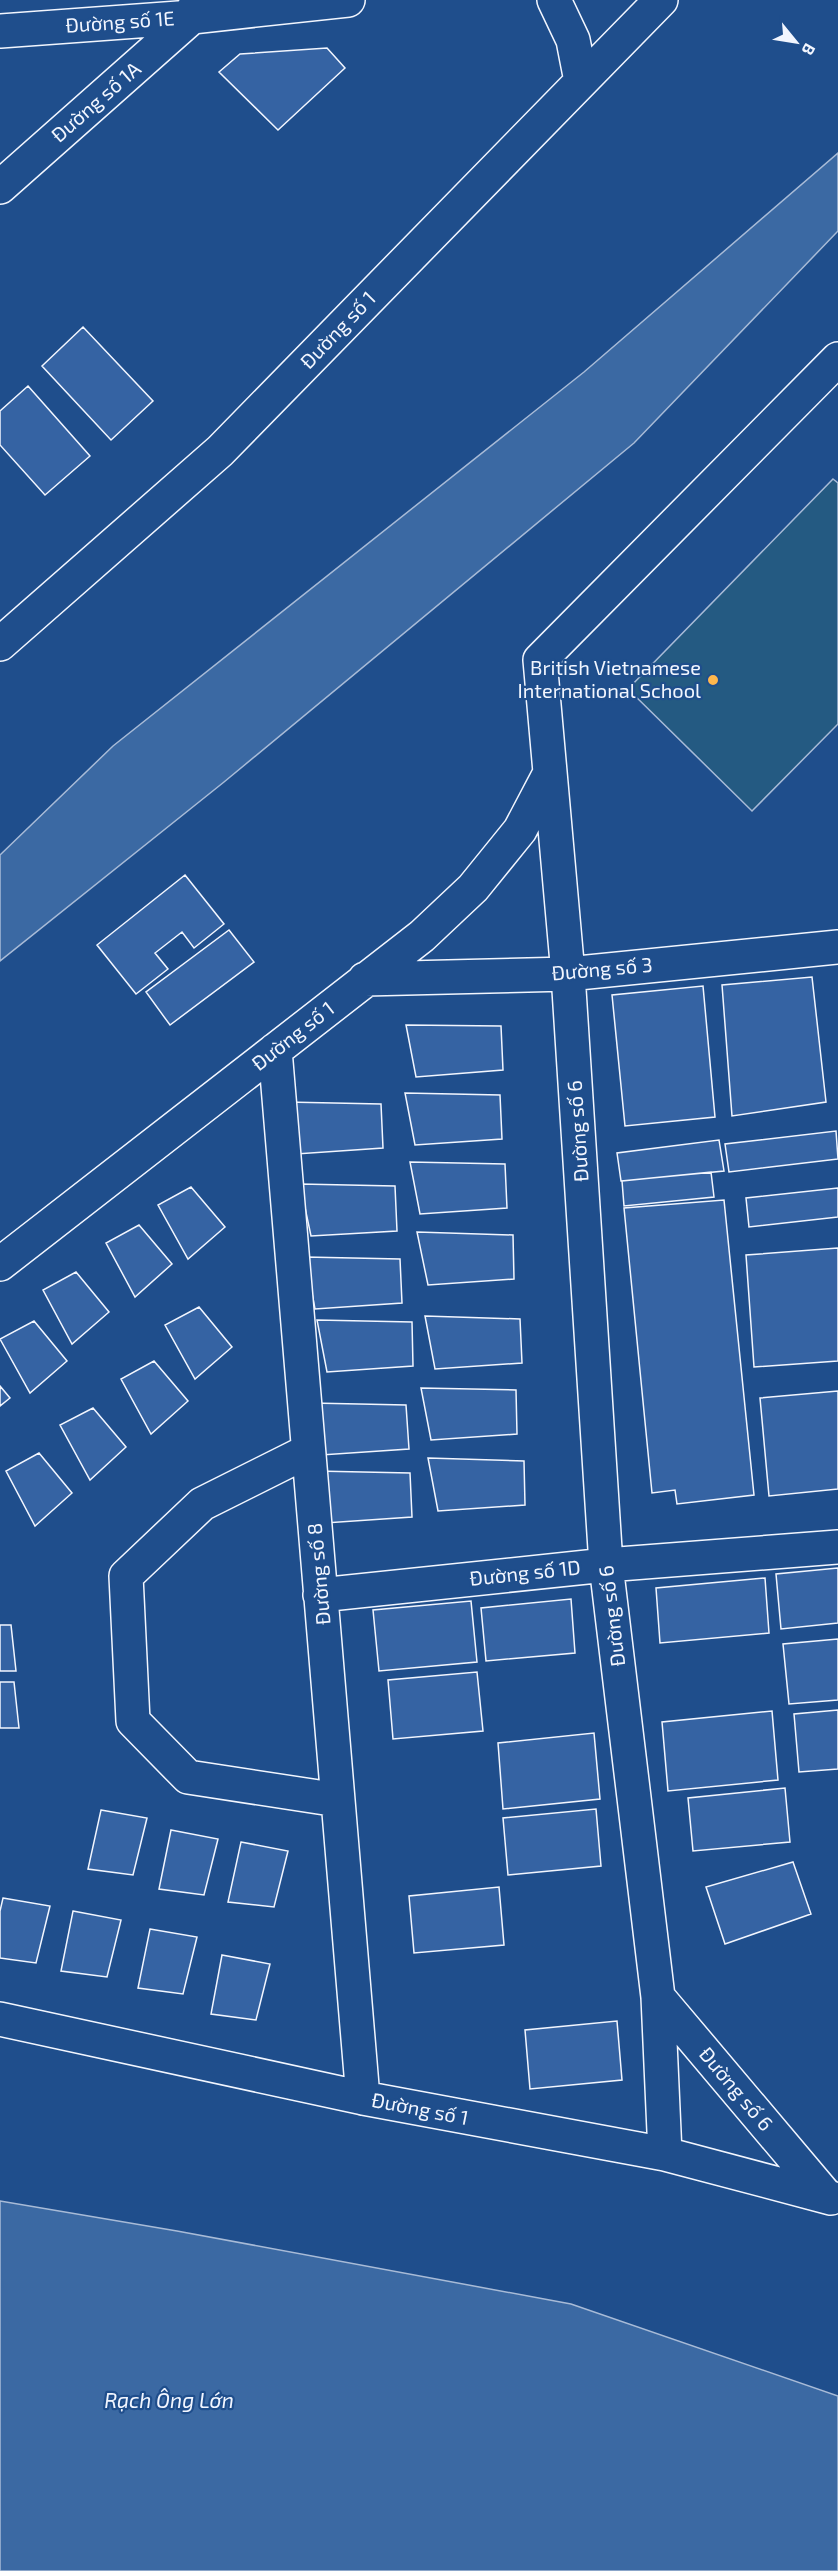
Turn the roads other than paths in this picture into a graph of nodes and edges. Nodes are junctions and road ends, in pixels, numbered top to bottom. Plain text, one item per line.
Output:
1 (348, 0) edge
2 (554, 0) edge
3 (661, 0) edge
4 (191, 9) edge
5 (0, 31) edge
6 (581, 81) junction
7 (0, 187) edge
8 (838, 359) edge
9 (0, 644) edge
10 (550, 773) junction
11 (838, 947) edge
12 (568, 974) junction
13 (365, 980) junction
14 (275, 1050) junction
15 (0, 1264) edge
16 (308, 1451) junction
17 (838, 1547) edge
18 (606, 1565) junction
19 (320, 1595) junction
20 (338, 1800) junction
21 (658, 1997) junction
22 (0, 2019) edge
23 (363, 2098) junction
24 (665, 2154) junction
25 (832, 2199) edge

1 - 4 street, Đường số 1E
2 - 6 street
3 - 6 street, Đường số 1
4 - 5 street, Đường số 1E
4 - 7 street, Đường số 1A
6 - 9 street, Đường số 1
8 - 10 street
10 - 12 street
10 - 13 street, Đường số 1
11 - 12 street, Đường số 3
12 - 13 street, Đường số 3
12 - 18 street, Đường số 6
13 - 14 street, Đường số 1
14 - 15 street, Đường số 1
14 - 16 street, Đường số 8
16 - 19 street, Đường số 8
16 - 20 street
17 - 18 street, Đường số 1D
18 - 19 street, Đường số 1D
18 - 21 street, Đường số 6
19 - 20 street, Đường số 8
20 - 23 street, Đường số 8
21 - 24 street
21 - 25 street, Đường số 6
22 - 23 street, Đường số 1
23 - 24 street, Đường số 1
24 - 25 street, Đường số 1

